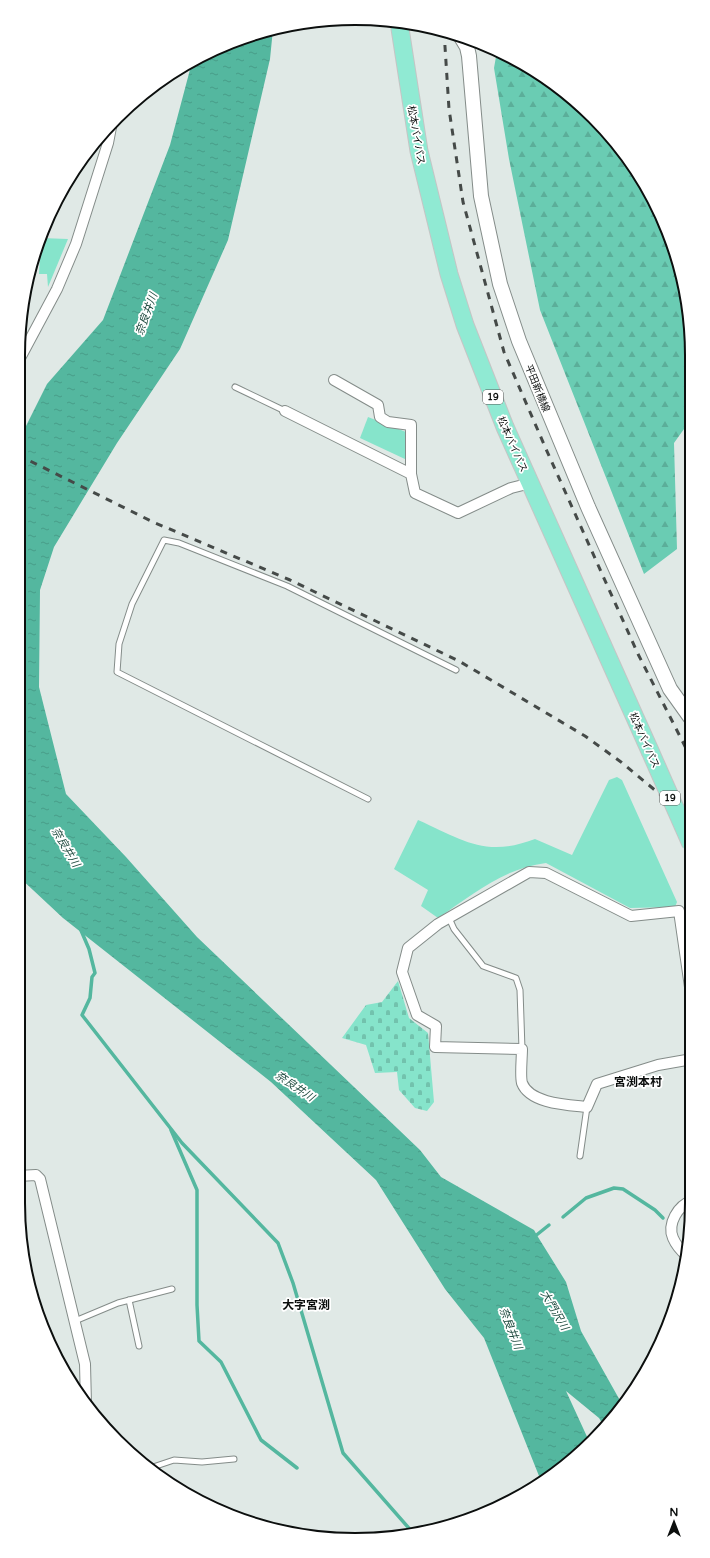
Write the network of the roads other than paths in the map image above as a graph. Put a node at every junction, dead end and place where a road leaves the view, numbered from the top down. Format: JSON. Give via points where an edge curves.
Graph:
{"nodes":[{"id":1,"x":400,"y":28,"type":"edge"},
{"id":2,"x":464,"y":44,"type":"edge"},
{"id":3,"x":110,"y":134,"type":"edge"},
{"id":4,"x":25,"y":347,"type":"edge"},
{"id":5,"x":334,"y":380,"type":"dead end"},
{"id":6,"x":236,"y":387,"type":"dead end"},
{"id":7,"x":285,"y":411,"type":"joint"},
{"id":8,"x":411,"y":474,"type":"junction"},
{"id":9,"x":531,"y":483,"type":"junction"},
{"id":10,"x":456,"y":670,"type":"dead end"},
{"id":11,"x":685,"y":710,"type":"edge"},
{"id":12,"x":368,"y":799,"type":"dead end"},
{"id":13,"x":685,"y":831,"type":"edge"},
{"id":14,"x":449,"y":918,"type":"junction"},
{"id":15,"x":685,"y":952,"type":"edge"},
{"id":16,"x":522,"y":1049,"type":"junction"},
{"id":17,"x":685,"y":1060,"type":"edge"},
{"id":18,"x":587,"y":1107,"type":"junction"},
{"id":19,"x":580,"y":1156,"type":"dead end"},
{"id":20,"x":25,"y":1176,"type":"edge"},
{"id":21,"x":685,"y":1204,"type":"edge"},
{"id":22,"x":682,"y":1249,"type":"edge"},
{"id":23,"x":172,"y":1289,"type":"dead end"},
{"id":24,"x":129,"y":1300,"type":"junction"},
{"id":25,"x":75,"y":1321,"type":"junction"},
{"id":26,"x":139,"y":1346,"type":"dead end"},
{"id":27,"x":86,"y":1393,"type":"edge"},
{"id":28,"x":234,"y":1459,"type":"dead end"},
{"id":29,"x":156,"y":1466,"type":"edge"}],
"edges":[{"from":1,"to":9,"type":"highway","name":"松本バイパス","number":"19","via":[[419,151],[449,274],[504,427]]},
{"from":2,"to":11,"type":"main road","name":"平田新橋線","via":[[469,56],[481,196],[500,284],[519,341],[588,507],[670,690]]},
{"from":3,"to":4,"type":"street","via":[[76,244],[57,288]]},
{"from":5,"to":8,"type":"street","via":[[378,405],[380,417],[388,422],[411,425]]},
{"from":6,"to":7,"type":"lane"},
{"from":7,"to":8,"type":"street"},
{"from":8,"to":9,"type":"street","via":[[415,493],[458,512],[511,488]]},
{"from":9,"to":13,"type":"highway","name":"松本バイパス","number":"19","bridge":true},
{"from":10,"to":12,"type":"lane","via":[[287,586],[179,542],[164,540],[132,604],[119,644],[117,672]]},
{"from":14,"to":15,"type":"street","via":[[529,872],[546,873],[630,916],[679,911]]},
{"from":14,"to":16,"type":"lane","via":[[454,929],[483,966],[516,978],[520,990]]},
{"from":14,"to":16,"type":"street","via":[[408,948],[402,972],[417,1015],[436,1026],[435,1047]]},
{"from":16,"to":18,"type":"street","via":[[522,1083],[531,1094],[551,1103]]},
{"from":17,"to":18,"type":"street","via":[[658,1065],[597,1084]]},
{"from":18,"to":19,"type":"lane"},
{"from":20,"to":25,"type":"street","via":[[36,1175],[40,1179]]},
{"from":21,"to":22,"type":"street","via":[[673,1222],[672,1237]]},
{"from":23,"to":24,"type":"lane"},
{"from":24,"to":25,"type":"lane"},
{"from":24,"to":26,"type":"lane"},
{"from":25,"to":27,"type":"street","via":[[85,1364]]},
{"from":28,"to":29,"type":"lane","via":[[202,1462],[174,1460]]}]}
